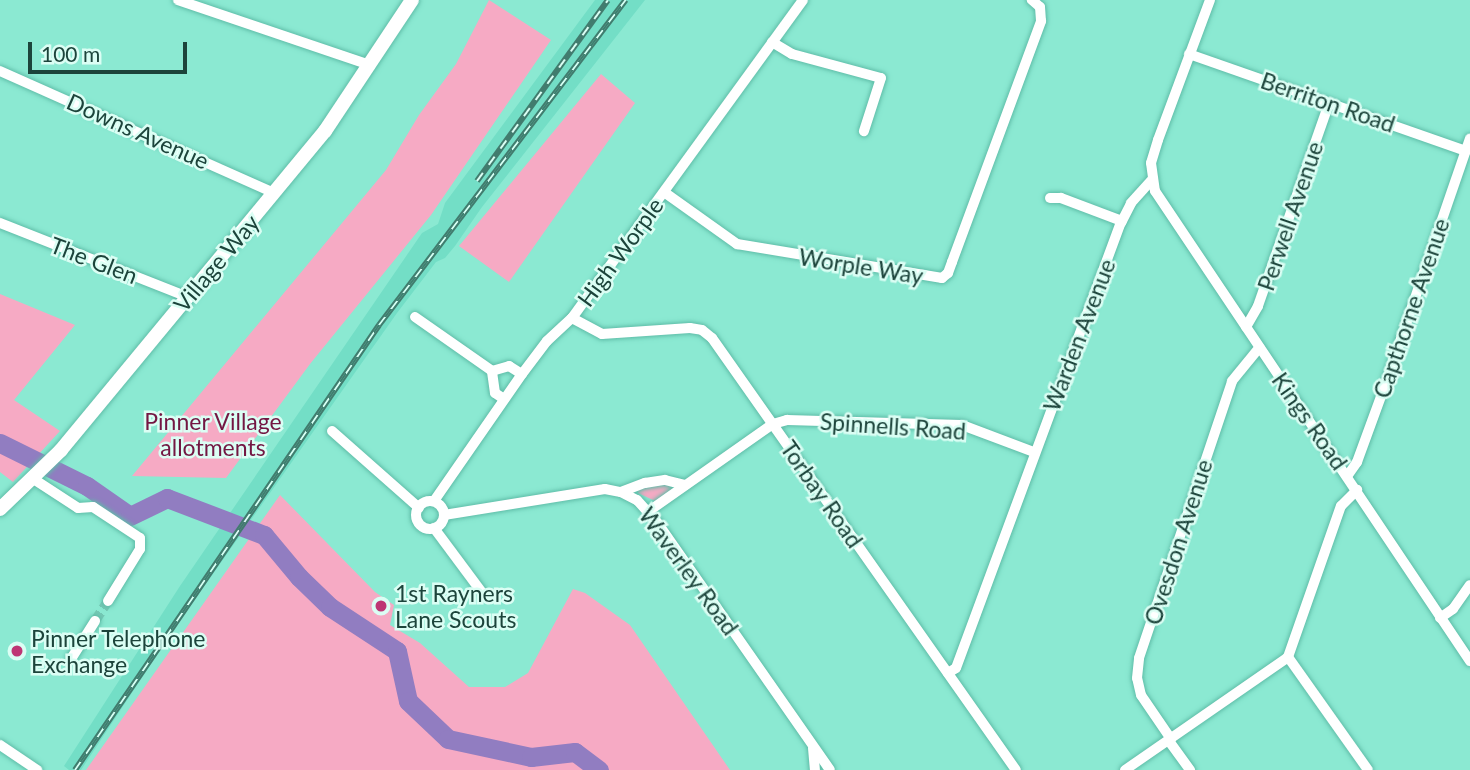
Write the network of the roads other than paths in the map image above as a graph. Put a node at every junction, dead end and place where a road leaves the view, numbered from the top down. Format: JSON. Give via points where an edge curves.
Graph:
{"nodes":[{"id":1,"x":178,"y":0,"type":"edge"},
{"id":2,"x":412,"y":0,"type":"edge"},
{"id":3,"x":803,"y":0,"type":"edge"},
{"id":4,"x":1032,"y":0,"type":"edge"},
{"id":5,"x":1210,"y":0,"type":"edge"},
{"id":6,"x":772,"y":42,"type":"junction"},
{"id":7,"x":1189,"y":54,"type":"junction"},
{"id":8,"x":370,"y":65,"type":"junction"},
{"id":9,"x":0,"y":71,"type":"edge"},
{"id":10,"x":1329,"y":103,"type":"junction"},
{"id":11,"x":864,"y":131,"type":"dead end"},
{"id":12,"x":1470,"y":139,"type":"edge"},
{"id":13,"x":1466,"y":151,"type":"junction"},
{"id":14,"x":1152,"y":180,"type":"junction"},
{"id":15,"x":664,"y":192,"type":"junction"},
{"id":16,"x":274,"y":193,"type":"junction"},
{"id":17,"x":1050,"y":198,"type":"dead end"},
{"id":18,"x":1122,"y":221,"type":"junction"},
{"id":19,"x":0,"y":223,"type":"edge"},
{"id":20,"x":188,"y":297,"type":"junction"},
{"id":21,"x":415,"y":317,"type":"dead end"},
{"id":22,"x":572,"y":318,"type":"junction"},
{"id":23,"x":1246,"y":327,"type":"junction"},
{"id":24,"x":1259,"y":348,"type":"junction"},
{"id":25,"x":492,"y":370,"type":"junction"},
{"id":26,"x":522,"y":374,"type":"junction"},
{"id":27,"x":504,"y":399,"type":"junction"},
{"id":28,"x":773,"y":424,"type":"junction"},
{"id":29,"x":332,"y":431,"type":"dead end"},
{"id":30,"x":1034,"y":452,"type":"junction"},
{"id":31,"x":41,"y":470,"type":"junction"},
{"id":32,"x":1348,"y":475,"type":"junction"},
{"id":33,"x":685,"y":485,"type":"junction"},
{"id":34,"x":1357,"y":490,"type":"junction"},
{"id":35,"x":621,"y":492,"type":"junction"},
{"id":36,"x":434,"y":501,"type":"junction"},
{"id":37,"x":419,"y":508,"type":"junction"},
{"id":38,"x":0,"y":509,"type":"edge"},
{"id":39,"x":649,"y":511,"type":"junction"},
{"id":40,"x":444,"y":515,"type":"junction"},
{"id":41,"x":434,"y":528,"type":"junction"},
{"id":42,"x":1470,"y":585,"type":"edge"},
{"id":43,"x":483,"y":594,"type":"dead end"},
{"id":44,"x":108,"y":601,"type":"tunnel mouth"},
{"id":45,"x":1440,"y":618,"type":"junction"},
{"id":46,"x":95,"y":621,"type":"tunnel mouth"},
{"id":47,"x":1288,"y":657,"type":"junction"},
{"id":48,"x":71,"y":659,"type":"dead end"},
{"id":49,"x":1470,"y":661,"type":"edge"},
{"id":50,"x":948,"y":673,"type":"junction"},
{"id":51,"x":1170,"y":740,"type":"junction"},
{"id":52,"x":0,"y":745,"type":"edge"},
{"id":53,"x":813,"y":747,"type":"junction"},
{"id":54,"x":37,"y":770,"type":"edge"},
{"id":55,"x":815,"y":770,"type":"edge"},
{"id":56,"x":830,"y":770,"type":"edge"},
{"id":57,"x":1016,"y":770,"type":"edge"},
{"id":58,"x":1125,"y":770,"type":"edge"},
{"id":59,"x":1190,"y":770,"type":"edge"},
{"id":60,"x":1368,"y":770,"type":"edge"}],
"edges":[{"from":1,"to":8,"type":"street"},
{"from":2,"to":8,"type":"street","name":"Village Way"},
{"from":3,"to":6,"type":"street","name":"High Worple"},
{"from":4,"to":15,"type":"street","name":"Worple Way","via":[[1040,7],[1041,21],[948,273],[942,278],[737,244]]},
{"from":5,"to":7,"type":"street"},
{"from":6,"to":11,"type":"street","via":[[792,54],[881,78]]},
{"from":6,"to":15,"type":"street","name":"High Worple"},
{"from":7,"to":10,"type":"street","name":"Berriton Road"},
{"from":7,"to":14,"type":"street","via":[[1158,140]]},
{"from":8,"to":16,"type":"street","name":"Village Way","via":[[325,131]]},
{"from":9,"to":16,"type":"street","name":"Downs Avenue"},
{"from":10,"to":13,"type":"street","name":"Berriton Road"},
{"from":10,"to":23,"type":"street","name":"Perwell Avenue","via":[[1258,306]]},
{"from":12,"to":13,"type":"street","name":"Capthorne Avenue"},
{"from":13,"to":32,"type":"street","name":"Capthorne Avenue","via":[[1357,462]]},
{"from":14,"to":18,"type":"street","name":"Warden Avenue"},
{"from":14,"to":23,"type":"street","name":"Kings Road","via":[[1166,210]]},
{"from":15,"to":22,"type":"street","name":"High Worple"},
{"from":16,"to":20,"type":"street","name":"Village Way"},
{"from":17,"to":18,"type":"street"},
{"from":18,"to":30,"type":"street","name":"Warden Avenue"},
{"from":19,"to":20,"type":"street","name":"The Glen"},
{"from":20,"to":31,"type":"street","name":"Village Way"},
{"from":21,"to":25,"type":"street"},
{"from":22,"to":26,"type":"street","name":"High Worple"},
{"from":22,"to":28,"type":"street","name":"Torbay Road","via":[[602,334],[702,330]]},
{"from":23,"to":24,"type":"street","name":"Kings Road"},
{"from":24,"to":32,"type":"street","name":"Kings Road"},
{"from":24,"to":51,"type":"street","name":"Ovesdon Avenue","via":[[1232,381],[1139,658],[1141,695]]},
{"from":25,"to":26,"type":"street","via":[[509,366]]},
{"from":25,"to":27,"type":"street","via":[[495,393]]},
{"from":26,"to":27,"type":"street","name":"High Worple"},
{"from":27,"to":36,"type":"street","name":"High Worple"},
{"from":28,"to":30,"type":"street","name":"Spinnells Road","via":[[787,420],[962,425]]},
{"from":28,"to":33,"type":"street","name":"Spinnells Road"},
{"from":28,"to":50,"type":"street","name":"Torbay Road"},
{"from":29,"to":37,"type":"street"},
{"from":30,"to":50,"type":"street","name":"Warden Avenue","via":[[956,668]]},
{"from":31,"to":38,"type":"street","name":"Village Way"},
{"from":31,"to":44,"type":"street","via":[[78,508],[93,507],[140,538],[141,544]]},
{"from":32,"to":34,"type":"street","name":"Kings Road"},
{"from":33,"to":35,"type":"street","via":[[665,480]]},
{"from":33,"to":39,"type":"street","name":"Spinnells Road"},
{"from":34,"to":45,"type":"street","name":"Kings Road"},
{"from":34,"to":47,"type":"street","via":[[1341,506]]},
{"from":35,"to":39,"type":"street","name":"Waverley Road"},
{"from":35,"to":40,"type":"street","name":"Waverley Road","via":[[605,489]]},
{"from":36,"to":37,"type":"street"},
{"from":36,"to":40,"type":"street","via":[[442,506]]},
{"from":37,"to":41,"type":"street","via":[[419,522]]},
{"from":39,"to":53,"type":"street","name":"Waverley Road"},
{"from":40,"to":41,"type":"street"},
{"from":41,"to":43,"type":"street"},
{"from":42,"to":45,"type":"street","via":[[1453,609]]},
{"from":45,"to":49,"type":"street","name":"Kings Road"},
{"from":46,"to":48,"type":"street"},
{"from":47,"to":51,"type":"street"},
{"from":47,"to":60,"type":"street"},
{"from":50,"to":57,"type":"street","name":"Torbay Road"},
{"from":51,"to":58,"type":"street"},
{"from":51,"to":59,"type":"street","name":"Ovesdon Avenue"},
{"from":52,"to":54,"type":"street"},
{"from":53,"to":55,"type":"street"},
{"from":53,"to":56,"type":"street","name":"Waverley Road"}]}
